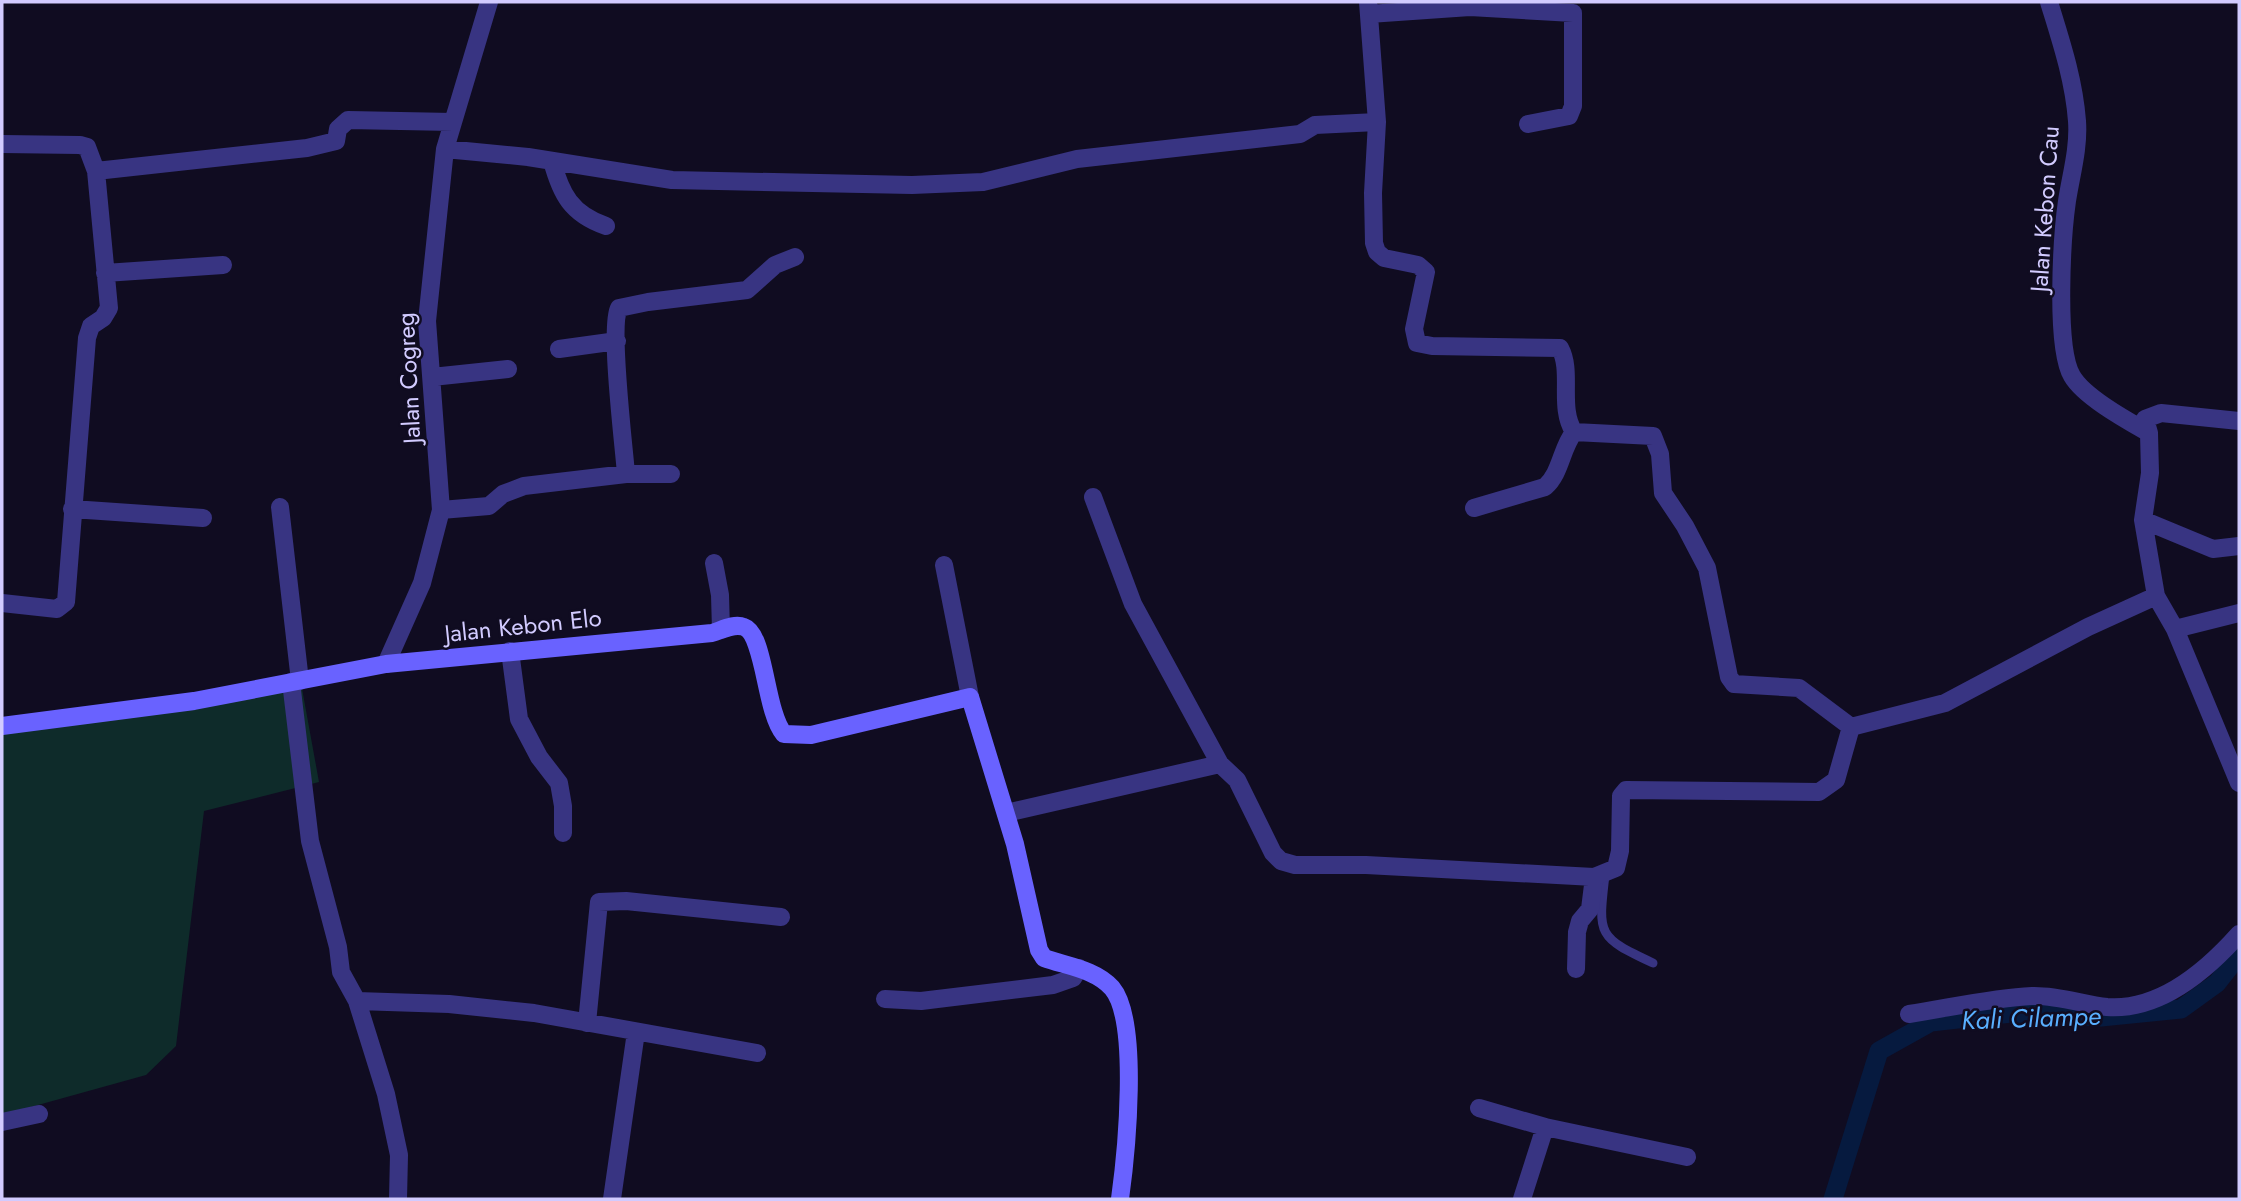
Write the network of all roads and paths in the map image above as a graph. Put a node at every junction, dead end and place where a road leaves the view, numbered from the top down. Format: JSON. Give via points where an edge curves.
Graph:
{"nodes":[{"id":1,"x":489,"y":2,"type":"edge"},
{"id":2,"x":2049,"y":2,"type":"edge"},
{"id":3,"x":1369,"y":8,"type":"edge"},
{"id":4,"x":453,"y":122,"type":"junction"},
{"id":5,"x":1377,"y":122,"type":"junction"},
{"id":6,"x":1528,"y":124,"type":"dead end"},
{"id":7,"x":2,"y":144,"type":"edge"},
{"id":8,"x":444,"y":149,"type":"junction"},
{"id":9,"x":552,"y":161,"type":"junction"},
{"id":10,"x":96,"y":171,"type":"junction"},
{"id":11,"x":606,"y":226,"type":"dead end"},
{"id":12,"x":795,"y":257,"type":"dead end"},
{"id":13,"x":223,"y":265,"type":"dead end"},
{"id":14,"x":105,"y":273,"type":"junction"},
{"id":15,"x":617,"y":341,"type":"junction"},
{"id":16,"x":559,"y":349,"type":"dead end"},
{"id":17,"x":508,"y":369,"type":"dead end"},
{"id":18,"x":432,"y":377,"type":"junction"},
{"id":19,"x":2239,"y":421,"type":"edge"},
{"id":20,"x":1574,"y":432,"type":"junction"},
{"id":21,"x":2149,"y":433,"type":"junction"},
{"id":22,"x":626,"y":474,"type":"junction"},
{"id":23,"x":671,"y":474,"type":"dead end"},
{"id":24,"x":1093,"y":497,"type":"dead end"},
{"id":25,"x":280,"y":507,"type":"dead end"},
{"id":26,"x":1474,"y":508,"type":"dead end"},
{"id":27,"x":72,"y":509,"type":"junction"},
{"id":28,"x":441,"y":510,"type":"junction"},
{"id":29,"x":203,"y":519,"type":"dead end"},
{"id":30,"x":2143,"y":520,"type":"junction"},
{"id":31,"x":2239,"y":546,"type":"edge"},
{"id":32,"x":714,"y":563,"type":"dead end"},
{"id":33,"x":944,"y":565,"type":"dead end"},
{"id":34,"x":2156,"y":596,"type":"junction"},
{"id":35,"x":2,"y":603,"type":"edge"},
{"id":36,"x":2239,"y":613,"type":"edge"},
{"id":37,"x":2175,"y":629,"type":"junction"},
{"id":38,"x":721,"y":630,"type":"junction"},
{"id":39,"x":510,"y":651,"type":"junction"},
{"id":40,"x":386,"y":664,"type":"junction"},
{"id":41,"x":295,"y":682,"type":"junction"},
{"id":42,"x":970,"y":697,"type":"junction"},
{"id":43,"x":2,"y":726,"type":"edge"},
{"id":44,"x":1852,"y":727,"type":"junction"},
{"id":45,"x":1220,"y":764,"type":"junction"},
{"id":46,"x":2239,"y":783,"type":"edge"},
{"id":47,"x":1006,"y":813,"type":"junction"},
{"id":48,"x":562,"y":833,"type":"dead end"},
{"id":49,"x":1600,"y":876,"type":"junction"},
{"id":50,"x":781,"y":917,"type":"dead end"},
{"id":51,"x":2239,"y":934,"type":"edge"},
{"id":52,"x":1653,"y":962,"type":"dead end"},
{"id":53,"x":1079,"y":968,"type":"junction"},
{"id":54,"x":1576,"y":969,"type":"dead end"},
{"id":55,"x":885,"y":999,"type":"dead end"},
{"id":56,"x":357,"y":1001,"type":"junction"},
{"id":57,"x":1909,"y":1014,"type":"dead end"},
{"id":58,"x":587,"y":1023,"type":"junction"},
{"id":59,"x":636,"y":1032,"type":"junction"},
{"id":60,"x":757,"y":1053,"type":"dead end"},
{"id":61,"x":1479,"y":1108,"type":"dead end"},
{"id":62,"x":39,"y":1114,"type":"dead end"},
{"id":63,"x":2,"y":1122,"type":"edge"},
{"id":64,"x":1545,"y":1127,"type":"junction"},
{"id":65,"x":1687,"y":1157,"type":"dead end"},
{"id":66,"x":398,"y":1199,"type":"edge"},
{"id":67,"x":612,"y":1199,"type":"edge"},
{"id":68,"x":1120,"y":1199,"type":"edge"},
{"id":69,"x":1522,"y":1199,"type":"edge"}],
"edges":[{"from":1,"to":4,"type":"street","name":"Jalan Cogreg"},
{"from":2,"to":21,"type":"street","name":"Jalan Kebon Cau","via":[[2068,65],[2077,122],[2066,204],[2062,300],[2067,359],[2073,376],[2086,390]]},
{"from":3,"to":5,"type":"street"},
{"from":3,"to":6,"type":"street","via":[[1573,13],[1573,106],[1569,116]]},
{"from":4,"to":8,"type":"street","name":"Jalan Cogreg"},
{"from":4,"to":10,"type":"street","via":[[348,120],[338,129],[336,141],[307,148]]},
{"from":5,"to":9,"type":"street","via":[[1315,125],[1300,134],[1077,159],[983,182],[830,185],[672,180]]},
{"from":5,"to":20,"type":"street","via":[[1374,243],[1384,258],[1418,265],[1426,272],[1414,329],[1417,343],[1560,348]]},
{"from":7,"to":10,"type":"street","via":[[87,147]]},
{"from":8,"to":9,"type":"street"},
{"from":8,"to":18,"type":"street","name":"Jalan Cogreg","via":[[427,321]]},
{"from":9,"to":11,"type":"street","via":[[563,197],[588,220]]},
{"from":10,"to":14,"type":"street"},
{"from":12,"to":15,"type":"street","via":[[775,265],[747,290],[621,307],[615,318]]},
{"from":13,"to":14,"type":"street"},
{"from":14,"to":27,"type":"street","via":[[109,308],[91,326],[87,338]]},
{"from":15,"to":16,"type":"street"},
{"from":15,"to":22,"type":"street"},
{"from":17,"to":18,"type":"street"},
{"from":18,"to":28,"type":"street","name":"Jalan Cogreg"},
{"from":19,"to":21,"type":"street","via":[[2161,413],[2145,419]]},
{"from":20,"to":26,"type":"street","via":[[1561,453],[1553,481]]},
{"from":20,"to":44,"type":"street","via":[[1650,434],[1656,441],[1663,493],[1707,568],[1730,680],[1750,686],[1798,688]]},
{"from":21,"to":30,"type":"street","via":[[2150,473]]},
{"from":22,"to":23,"type":"street"},
{"from":22,"to":28,"type":"street","via":[[524,486],[489,506]]},
{"from":24,"to":45,"type":"street","via":[[1133,604]]},
{"from":25,"to":41,"type":"street"},
{"from":27,"to":29,"type":"street"},
{"from":27,"to":35,"type":"street","via":[[66,602],[57,609]]},
{"from":28,"to":40,"type":"street","name":"Jalan Cogreg","via":[[422,583]]},
{"from":30,"to":31,"type":"street","via":[[2213,549]]},
{"from":30,"to":34,"type":"street"},
{"from":32,"to":38,"type":"street"},
{"from":33,"to":42,"type":"street"},
{"from":34,"to":37,"type":"street"},
{"from":34,"to":44,"type":"street","via":[[1945,703]]},
{"from":36,"to":37,"type":"street"},
{"from":37,"to":46,"type":"street"},
{"from":38,"to":39,"type":"street","name":"Jalan Kebon Elo"},
{"from":38,"to":42,"type":"street","name":"Jalan Kebon Elo","via":[[736,626],[753,632],[772,714],[784,734],[791,736]]},
{"from":39,"to":40,"type":"street","name":"Jalan Kebon Elo"},
{"from":39,"to":48,"type":"street","via":[[519,719],[538,757],[559,783]]},
{"from":40,"to":41,"type":"street","name":"Jalan Kebon Elo"},
{"from":41,"to":43,"type":"street","name":"Jalan Kebon Elo","via":[[194,701]]},
{"from":41,"to":56,"type":"street","via":[[310,841],[341,972]]},
{"from":42,"to":47,"type":"street"},
{"from":44,"to":49,"type":"street","via":[[1836,780],[1819,792],[1626,790],[1621,796],[1616,868]]},
{"from":45,"to":47,"type":"street"},
{"from":45,"to":49,"type":"street","via":[[1237,780],[1273,853],[1282,861],[1311,866]]},
{"from":47,"to":53,"type":"street","via":[[1039,950],[1044,958]]},
{"from":49,"to":52,"type":"lane","via":[[1606,937]]},
{"from":49,"to":54,"type":"street","via":[[1577,932]]},
{"from":50,"to":58,"type":"street","via":[[598,902]]},
{"from":51,"to":57,"type":"street","via":[[2207,968],[2146,1002],[2108,1007],[2033,996]]},
{"from":53,"to":55,"type":"street","via":[[1073,978],[1053,985],[921,1001]]},
{"from":53,"to":68,"type":"street","via":[[1114,990],[1126,1038],[1129,1073]]},
{"from":56,"to":58,"type":"street","via":[[449,1004]]},
{"from":56,"to":66,"type":"street","via":[[396,1137]]},
{"from":58,"to":59,"type":"street"},
{"from":59,"to":60,"type":"street"},
{"from":59,"to":67,"type":"street"},
{"from":61,"to":64,"type":"street"},
{"from":62,"to":63,"type":"street"},
{"from":64,"to":65,"type":"street"},
{"from":64,"to":69,"type":"street"}]}
